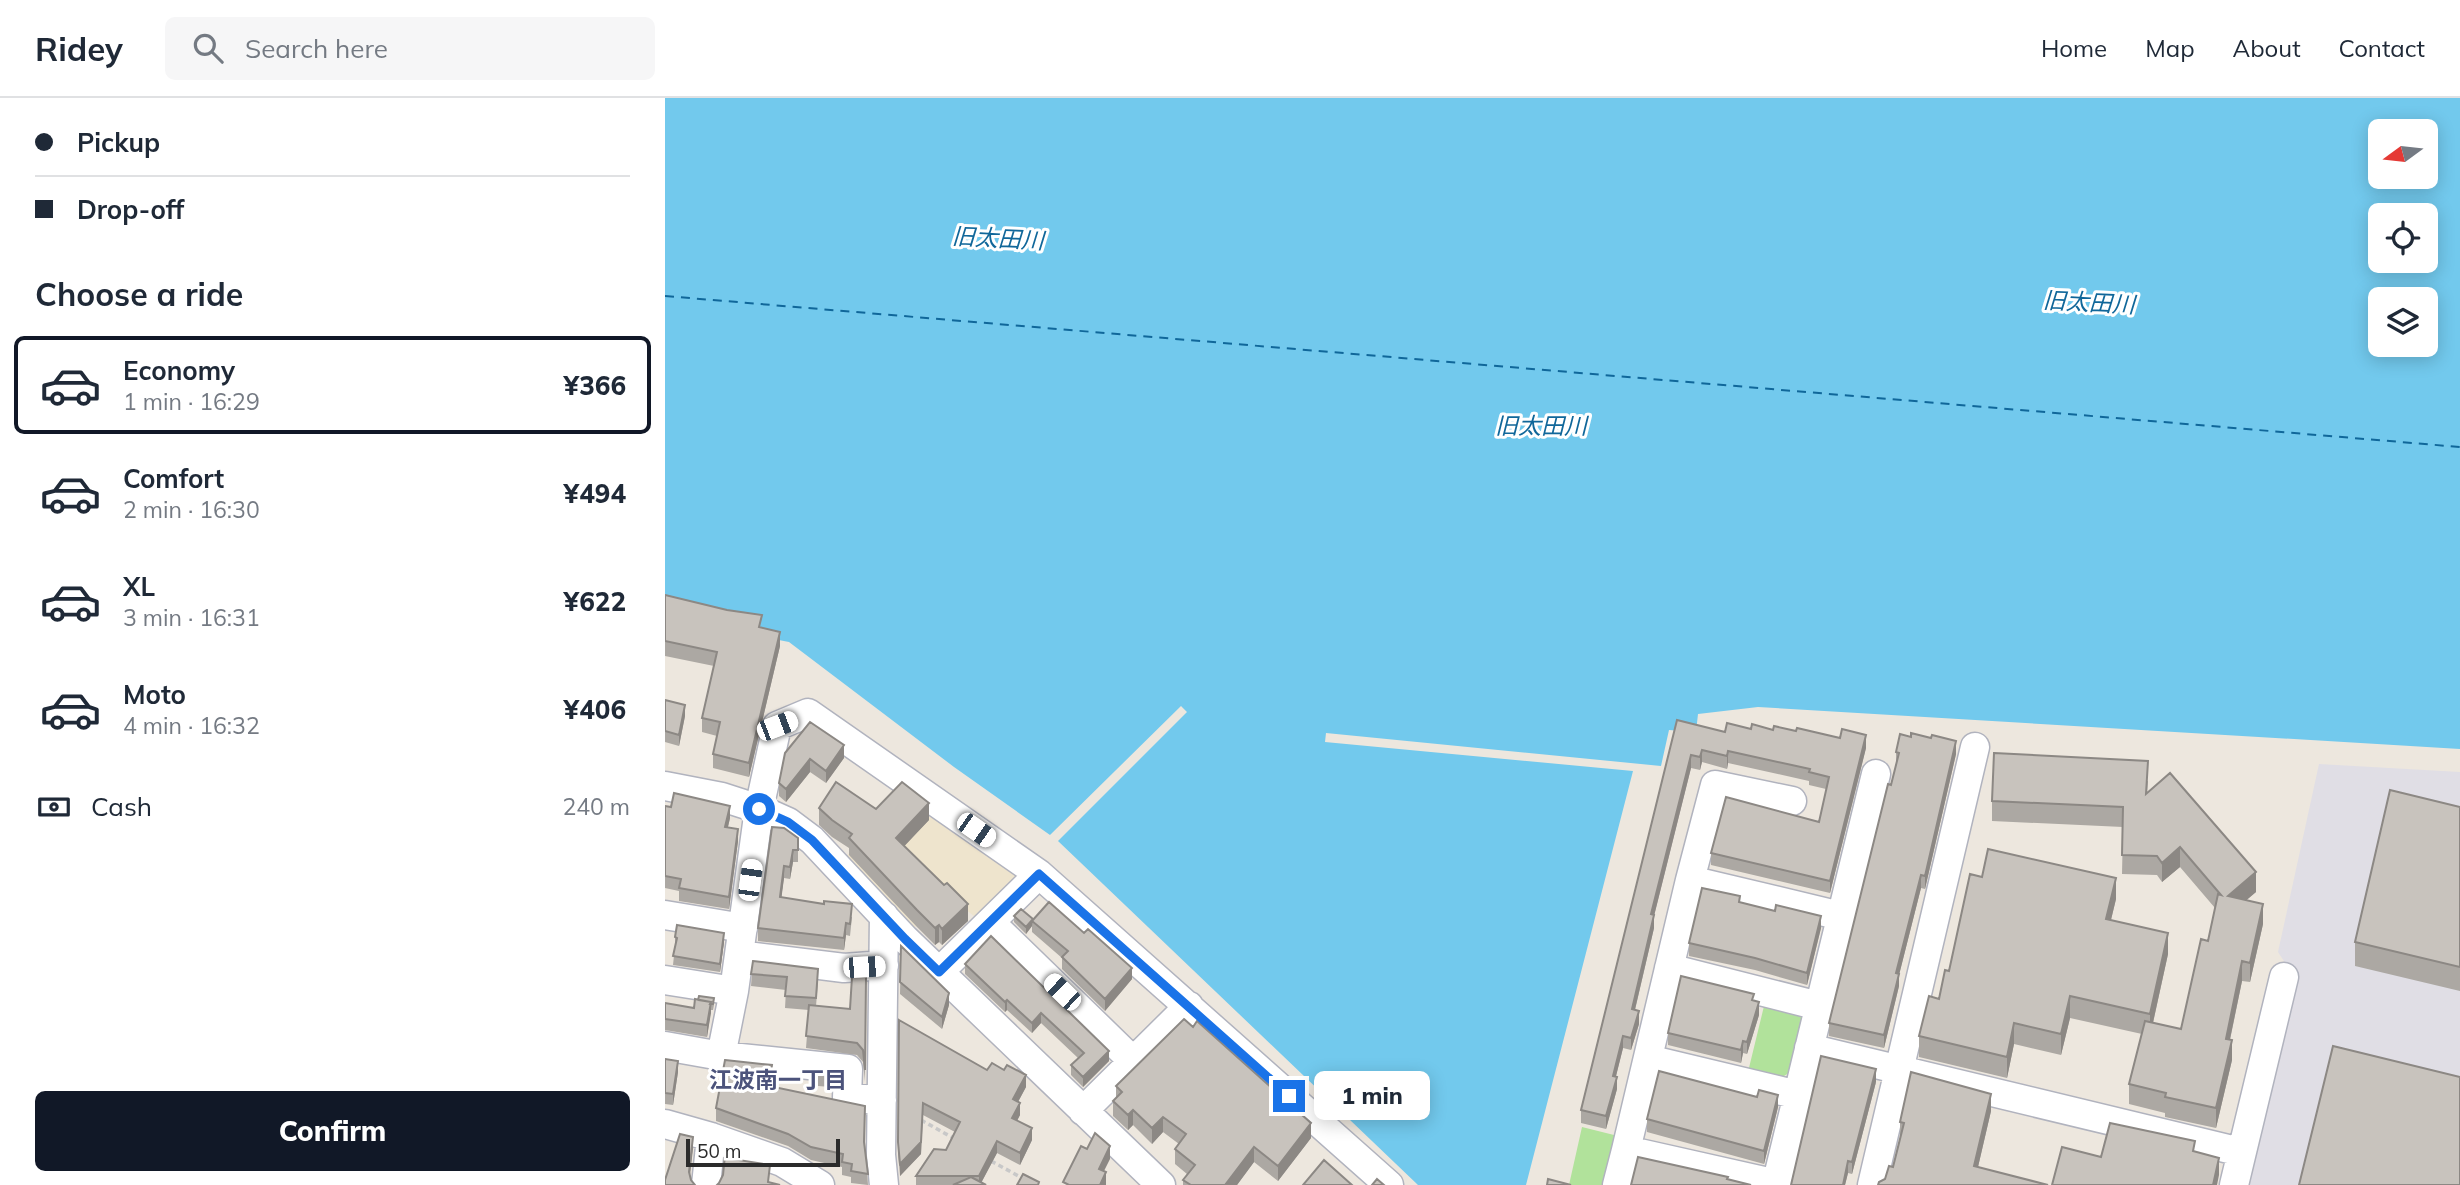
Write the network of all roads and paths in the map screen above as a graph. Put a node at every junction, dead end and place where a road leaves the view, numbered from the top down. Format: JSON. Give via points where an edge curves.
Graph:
{"nodes":[{"id":1,"x":1975,"y":747,"type":"dead end"},
{"id":2,"x":1876,"y":774,"type":"dead end"},
{"id":3,"x":665,"y":786,"type":"edge"},
{"id":4,"x":1792,"y":801,"type":"dead end"},
{"id":5,"x":759,"y":809,"type":"junction"},
{"id":6,"x":1039,"y":874,"type":"junction"},
{"id":7,"x":1690,"y":880,"type":"junction"},
{"id":8,"x":665,"y":915,"type":"edge"},
{"id":9,"x":884,"y":916,"type":"junction"},
{"id":10,"x":1841,"y":916,"type":"junction"},
{"id":11,"x":990,"y":922,"type":"junction"},
{"id":12,"x":741,"y":941,"type":"junction"},
{"id":13,"x":884,"y":965,"type":"junction"},
{"id":14,"x":1669,"y":968,"type":"junction"},
{"id":15,"x":939,"y":972,"type":"junction"},
{"id":16,"x":2284,"y":977,"type":"dead end"},
{"id":17,"x":665,"y":980,"type":"edge"},
{"id":18,"x":734,"y":991,"type":"junction"},
{"id":19,"x":1189,"y":1006,"type":"junction"},
{"id":20,"x":1819,"y":1006,"type":"junction"},
{"id":21,"x":665,"y":1046,"type":"edge"},
{"id":22,"x":1809,"y":1048,"type":"junction"},
{"id":23,"x":722,"y":1056,"type":"junction"},
{"id":24,"x":1648,"y":1059,"type":"junction"},
{"id":25,"x":1133,"y":1061,"type":"junction"},
{"id":26,"x":1901,"y":1070,"type":"junction"},
{"id":27,"x":1798,"y":1095,"type":"junction"},
{"id":28,"x":882,"y":1100,"type":"junction"},
{"id":29,"x":1083,"y":1111,"type":"junction"},
{"id":30,"x":916,"y":1118,"type":"edge"},
{"id":31,"x":665,"y":1124,"type":"edge"},
{"id":32,"x":711,"y":1137,"type":"junction"},
{"id":33,"x":961,"y":1142,"type":"edge"},
{"id":34,"x":1626,"y":1150,"type":"junction"},
{"id":35,"x":2241,"y":1152,"type":"junction"},
{"id":36,"x":983,"y":1156,"type":"edge"},
{"id":37,"x":1776,"y":1184,"type":"edge"},
{"id":38,"x":706,"y":1185,"type":"edge"},
{"id":39,"x":820,"y":1185,"type":"edge"},
{"id":40,"x":884,"y":1185,"type":"edge"},
{"id":41,"x":1034,"y":1185,"type":"edge"},
{"id":42,"x":1161,"y":1185,"type":"edge"},
{"id":43,"x":1389,"y":1185,"type":"edge"},
{"id":44,"x":1617,"y":1185,"type":"edge"},
{"id":45,"x":1872,"y":1185,"type":"edge"},
{"id":46,"x":2234,"y":1185,"type":"edge"}],
"edges":[{"from":1,"to":26,"type":"street"},
{"from":2,"to":10,"type":"street"},
{"from":3,"to":5,"type":"street"},
{"from":4,"to":7,"type":"street","via":[[1715,785]]},
{"from":5,"to":6,"type":"street","via":[[777,726],[808,713]]},
{"from":5,"to":9,"type":"street","via":[[812,840]]},
{"from":5,"to":12,"type":"street"},
{"from":6,"to":11,"type":"street"},
{"from":6,"to":19,"type":"street"},
{"from":7,"to":10,"type":"street"},
{"from":7,"to":14,"type":"street"},
{"from":8,"to":12,"type":"street"},
{"from":9,"to":13,"type":"street"},
{"from":9,"to":15,"type":"street"},
{"from":10,"to":20,"type":"street"},
{"from":11,"to":15,"type":"street"},
{"from":11,"to":25,"type":"street"},
{"from":12,"to":13,"type":"street","via":[[844,968]]},
{"from":12,"to":18,"type":"street"},
{"from":13,"to":28,"type":"street"},
{"from":14,"to":20,"type":"street"},
{"from":14,"to":24,"type":"street"},
{"from":15,"to":29,"type":"street"},
{"from":16,"to":35,"type":"street"},
{"from":17,"to":18,"type":"street"},
{"from":18,"to":23,"type":"street"},
{"from":19,"to":25,"type":"street"},
{"from":19,"to":43,"type":"street"},
{"from":20,"to":22,"type":"street"},
{"from":21,"to":23,"type":"street"},
{"from":22,"to":26,"type":"street"},
{"from":22,"to":27,"type":"street"},
{"from":23,"to":28,"type":"street","via":[[848,1069],[847,1098]]},
{"from":24,"to":27,"type":"street"},
{"from":24,"to":34,"type":"street"},
{"from":25,"to":29,"type":"street"},
{"from":26,"to":35,"type":"street"},
{"from":26,"to":45,"type":"street"},
{"from":27,"to":37,"type":"street"},
{"from":28,"to":40,"type":"street"},
{"from":29,"to":42,"type":"street"},
{"from":30,"to":33,"type":"path"},
{"from":31,"to":32,"type":"street"},
{"from":32,"to":38,"type":"street"},
{"from":32,"to":39,"type":"street","via":[[782,1162]]},
{"from":34,"to":37,"type":"street"},
{"from":34,"to":44,"type":"street"},
{"from":35,"to":46,"type":"street"},
{"from":36,"to":41,"type":"path"}]}
